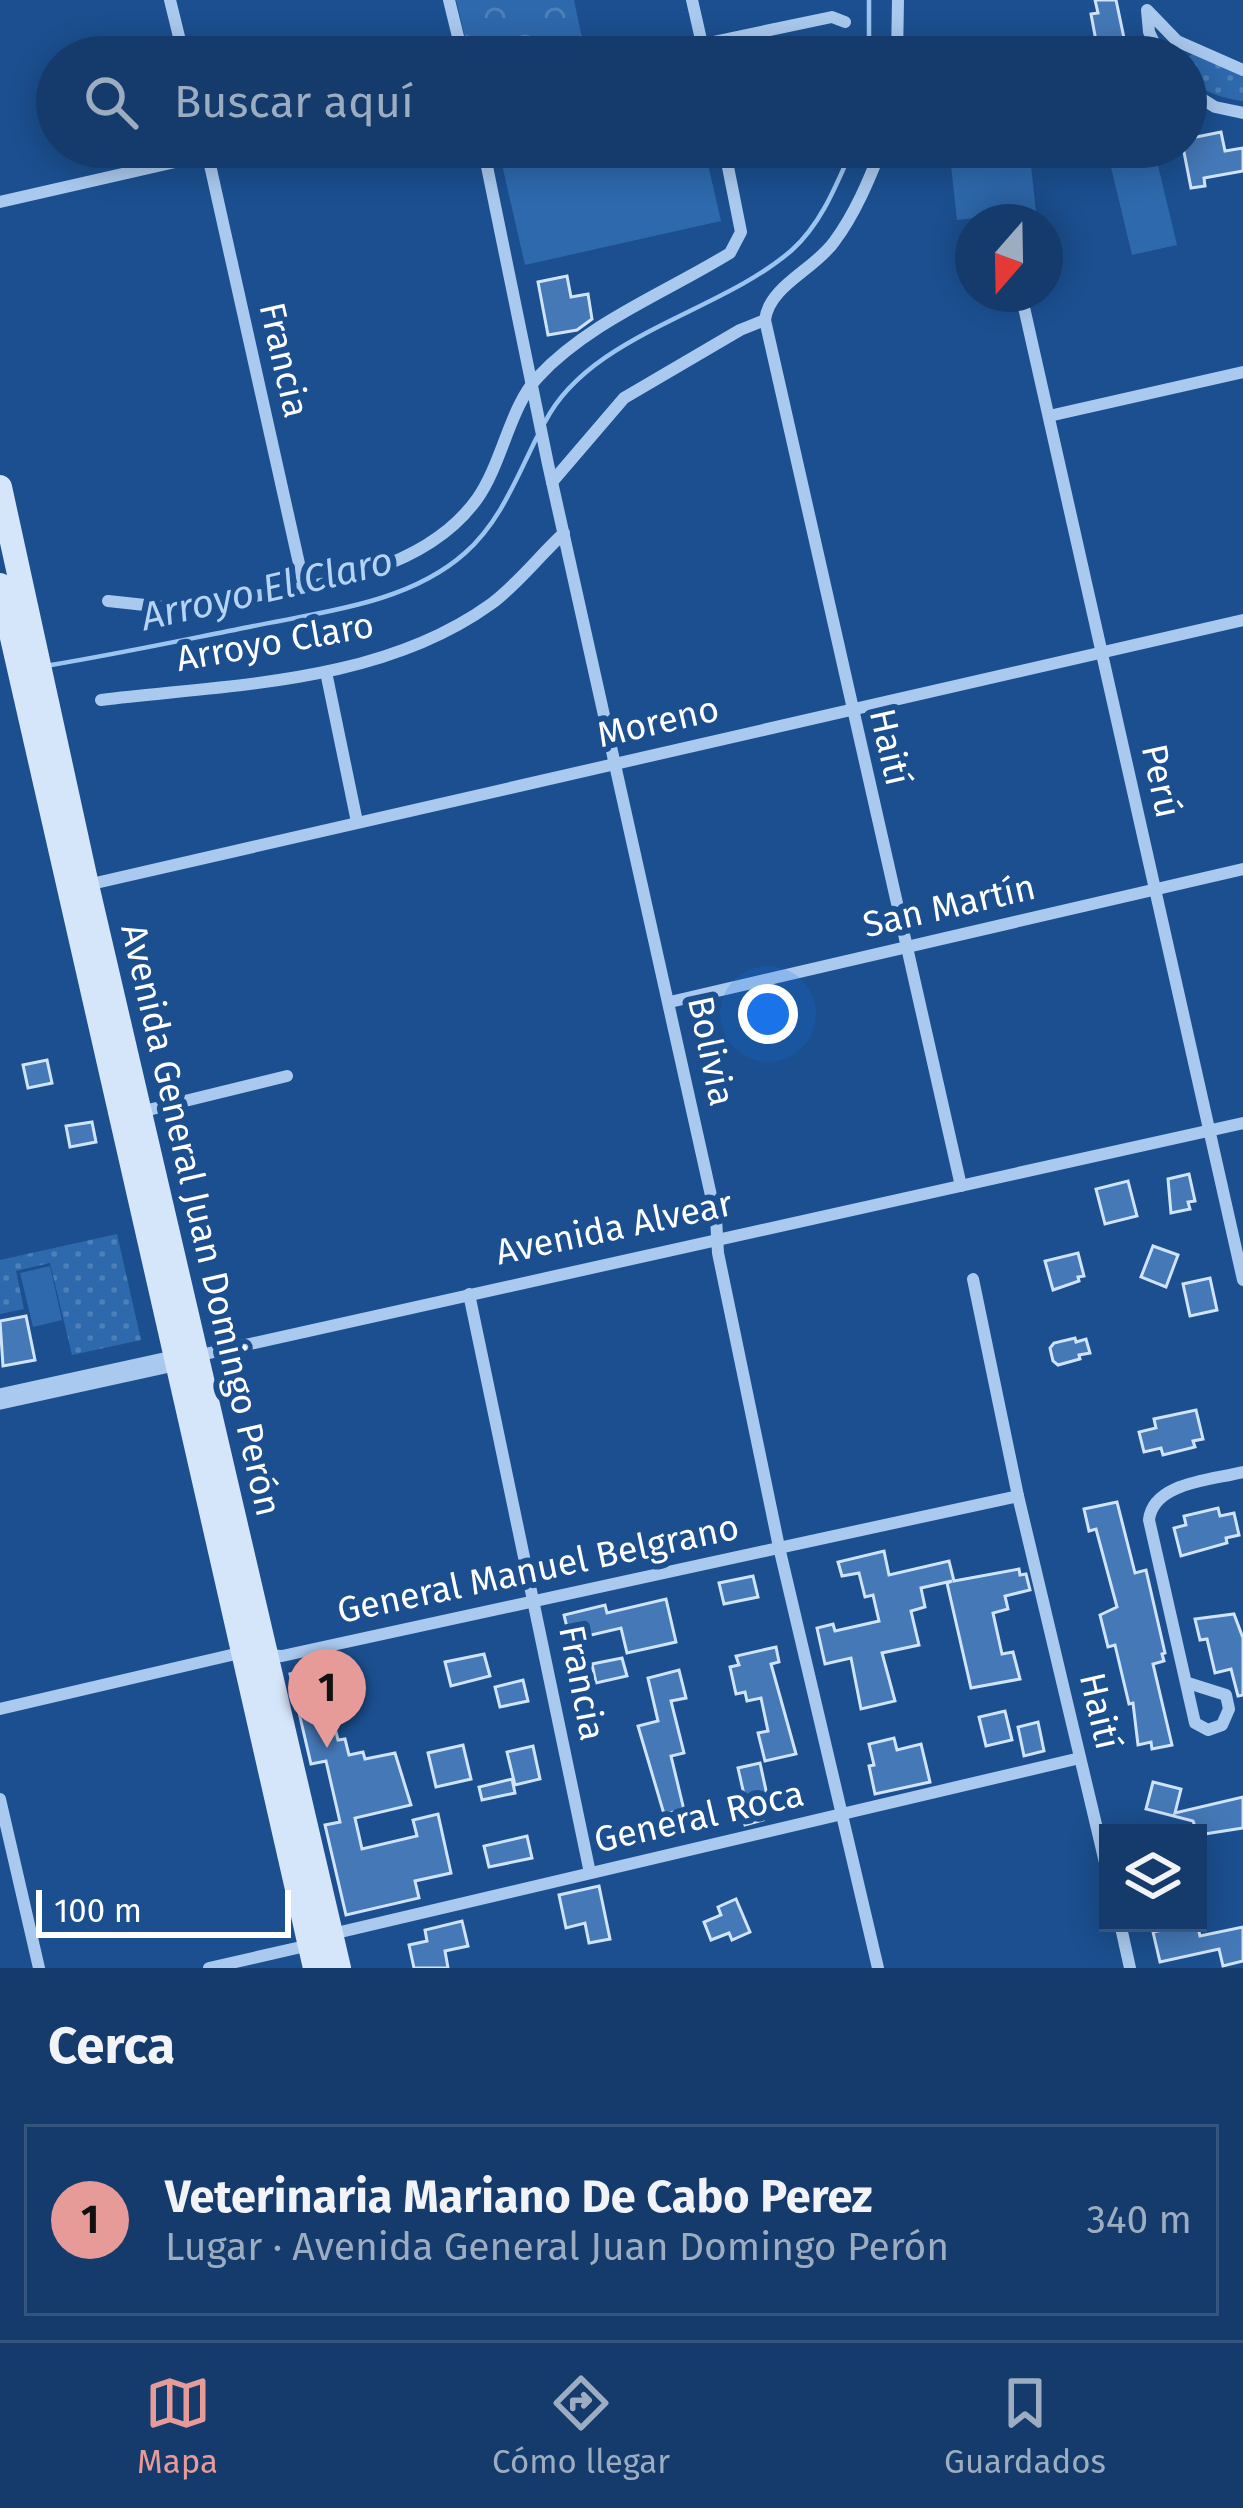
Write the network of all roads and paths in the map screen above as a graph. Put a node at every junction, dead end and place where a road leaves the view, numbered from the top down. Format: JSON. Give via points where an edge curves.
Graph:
{"nodes":[{"id":1,"x":170,"y":0,"type":"edge"},
{"id":2,"x":449,"y":0,"type":"edge"},
{"id":3,"x":692,"y":0,"type":"edge"},
{"id":4,"x":898,"y":0,"type":"edge"},
{"id":5,"x":1145,"y":5,"type":"edge"},
{"id":6,"x":844,"y":22,"type":"dead end"},
{"id":7,"x":179,"y":36,"type":"edge"},
{"id":8,"x":458,"y":36,"type":"edge"},
{"id":9,"x":701,"y":36,"type":"edge"},
{"id":10,"x":758,"y":36,"type":"edge"},
{"id":11,"x":897,"y":36,"type":"edge"},
{"id":12,"x":1151,"y":36,"type":"edge"},
{"id":13,"x":1173,"y":36,"type":"edge"},
{"id":14,"x":1207,"y":54,"type":"edge"},
{"id":15,"x":1243,"y":70,"type":"edge"},
{"id":16,"x":1207,"y":102,"type":"edge"},
{"id":17,"x":1243,"y":112,"type":"edge"},
{"id":18,"x":137,"y":168,"type":"edge"},
{"id":19,"x":210,"y":168,"type":"edge"},
{"id":20,"x":487,"y":168,"type":"edge"},
{"id":21,"x":728,"y":168,"type":"edge"},
{"id":22,"x":873,"y":168,"type":"edge"},
{"id":23,"x":0,"y":202,"type":"edge"},
{"id":24,"x":1025,"y":312,"type":"edge"},
{"id":25,"x":765,"y":320,"type":"junction"},
{"id":26,"x":1243,"y":372,"type":"edge"},
{"id":27,"x":532,"y":382,"type":"junction"},
{"id":28,"x":1049,"y":416,"type":"junction"},
{"id":29,"x":552,"y":482,"type":"junction"},
{"id":30,"x":0,"y":488,"type":"edge"},
{"id":31,"x":564,"y":533,"type":"junction"},
{"id":32,"x":0,"y":585,"type":"edge"},
{"id":33,"x":304,"y":586,"type":"junction"},
{"id":34,"x":108,"y":601,"type":"dead end"},
{"id":35,"x":1243,"y":620,"type":"edge"},
{"id":36,"x":25,"y":644,"type":"junction"},
{"id":37,"x":1102,"y":653,"type":"junction"},
{"id":38,"x":326,"y":672,"type":"junction"},
{"id":39,"x":101,"y":700,"type":"dead end"},
{"id":40,"x":37,"y":701,"type":"junction"},
{"id":41,"x":850,"y":708,"type":"junction"},
{"id":42,"x":615,"y":762,"type":"junction"},
{"id":43,"x":357,"y":822,"type":"junction"},
{"id":44,"x":1243,"y":869,"type":"edge"},
{"id":45,"x":87,"y":885,"type":"junction"},
{"id":46,"x":1154,"y":889,"type":"junction"},
{"id":47,"x":905,"y":947,"type":"junction"},
{"id":48,"x":670,"y":1002,"type":"junction"},
{"id":49,"x":287,"y":1076,"type":"dead end"},
{"id":50,"x":139,"y":1112,"type":"junction"},
{"id":51,"x":1243,"y":1123,"type":"edge"},
{"id":52,"x":1212,"y":1130,"type":"junction"},
{"id":53,"x":961,"y":1186,"type":"junction"},
{"id":54,"x":718,"y":1240,"type":"junction"},
{"id":55,"x":973,"y":1279,"type":"dead end"},
{"id":56,"x":1243,"y":1280,"type":"edge"},
{"id":57,"x":469,"y":1294,"type":"junction"},
{"id":58,"x":186,"y":1358,"type":"junction"},
{"id":59,"x":0,"y":1399,"type":"edge"},
{"id":60,"x":1243,"y":1472,"type":"edge"},
{"id":61,"x":1018,"y":1496,"type":"junction"},
{"id":62,"x":779,"y":1547,"type":"junction"},
{"id":63,"x":535,"y":1599,"type":"junction"},
{"id":64,"x":256,"y":1654,"type":"junction"},
{"id":65,"x":1188,"y":1683,"type":"dead end"},
{"id":66,"x":0,"y":1709,"type":"edge"},
{"id":67,"x":1080,"y":1758,"type":"junction"},
{"id":68,"x":0,"y":1799,"type":"edge"},
{"id":69,"x":843,"y":1815,"type":"junction"},
{"id":70,"x":1099,"y":1837,"type":"edge"},
{"id":71,"x":590,"y":1873,"type":"junction"},
{"id":72,"x":1122,"y":1932,"type":"edge"},
{"id":73,"x":319,"y":1949,"type":"edge"},
{"id":74,"x":39,"y":1968,"type":"edge"},
{"id":75,"x":209,"y":1968,"type":"edge"},
{"id":76,"x":339,"y":1968,"type":"edge"},
{"id":77,"x":878,"y":1968,"type":"edge"},
{"id":78,"x":1130,"y":1968,"type":"edge"}],
"edges":[{"from":1,"to":7,"type":"street"},
{"from":2,"to":8,"type":"street"},
{"from":3,"to":9,"type":"street"},
{"from":4,"to":11,"type":"street"},
{"from":5,"to":12,"type":"street"},
{"from":5,"to":13,"type":"street"},
{"from":6,"to":10,"type":"street","via":[[832,17]]},
{"from":14,"to":15,"type":"street"},
{"from":16,"to":17,"type":"street"},
{"from":18,"to":23,"type":"street"},
{"from":19,"to":33,"type":"street","name":"Francia"},
{"from":20,"to":27,"type":"street","name":"Bolivia"},
{"from":21,"to":27,"type":"street","name":"Arroyo Claro","via":[[741,232],[730,253],[616,317]]},
{"from":22,"to":25,"type":"street","via":[[832,246],[774,296]]},
{"from":24,"to":28,"type":"street","name":"Perú"},
{"from":25,"to":29,"type":"street","via":[[624,398]]},
{"from":25,"to":41,"type":"street","name":"Haití"},
{"from":26,"to":28,"type":"street"},
{"from":27,"to":29,"type":"street","name":"Bolivia"},
{"from":27,"to":33,"type":"street","name":"Arroyo Claro","via":[[478,499],[457,522],[406,556]]},
{"from":28,"to":37,"type":"street","name":"Perú"},
{"from":29,"to":31,"type":"street","name":"Bolivia"},
{"from":30,"to":36,"type":"main road","name":"Avenida General Juan Domingo Perón"},
{"from":31,"to":38,"type":"street","name":"Arroyo Claro","via":[[489,605],[389,656]]},
{"from":31,"to":42,"type":"street","name":"Bolivia"},
{"from":32,"to":36,"type":"main road","name":"Avenida General Juan Domingo Perón"},
{"from":33,"to":34,"type":"street","name":"Arroyo Claro","via":[[173,608]]},
{"from":35,"to":37,"type":"street","name":"Moreno"},
{"from":36,"to":40,"type":"main road","name":"Avenida General Juan Domingo Perón"},
{"from":37,"to":41,"type":"street","name":"Moreno"},
{"from":37,"to":46,"type":"street","name":"Perú"},
{"from":38,"to":39,"type":"street","name":"Arroyo Claro"},
{"from":38,"to":43,"type":"street"},
{"from":40,"to":45,"type":"main road","name":"Avenida General Juan Domingo Perón"},
{"from":40,"to":58,"type":"main road","name":"Avenida General Juan Domingo Perón"},
{"from":41,"to":42,"type":"street","name":"Moreno"},
{"from":41,"to":47,"type":"street","name":"Haití"},
{"from":42,"to":43,"type":"street","name":"Moreno"},
{"from":42,"to":48,"type":"street","name":"Bolivia"},
{"from":43,"to":45,"type":"street","name":"Moreno"},
{"from":44,"to":46,"type":"street","name":"San Martín"},
{"from":45,"to":50,"type":"main road","name":"Avenida General Juan Domingo Perón"},
{"from":46,"to":47,"type":"street","name":"San Martín"},
{"from":46,"to":52,"type":"street","name":"Perú"},
{"from":47,"to":48,"type":"street","name":"San Martín"},
{"from":47,"to":53,"type":"street","name":"Haití"},
{"from":48,"to":54,"type":"street","name":"Bolivia"},
{"from":49,"to":50,"type":"street"},
{"from":50,"to":58,"type":"main road","name":"Avenida General Juan Domingo Perón"},
{"from":51,"to":52,"type":"street","name":"Avenida Alvear"},
{"from":52,"to":53,"type":"street","name":"Avenida Alvear"},
{"from":52,"to":56,"type":"street","name":"Perú"},
{"from":53,"to":54,"type":"street","name":"Avenida Alvear"},
{"from":54,"to":57,"type":"street","name":"Avenida Alvear"},
{"from":54,"to":62,"type":"street","name":"Bolivia"},
{"from":55,"to":61,"type":"street","name":"Haití"},
{"from":57,"to":58,"type":"street","name":"Avenida Alvear"},
{"from":57,"to":63,"type":"street","name":"Francia"},
{"from":58,"to":59,"type":"street","name":"Avenida Alvear"},
{"from":58,"to":64,"type":"main road","name":"Avenida General Juan Domingo Perón"},
{"from":60,"to":65,"type":"street","via":[[1178,1488],[1150,1506]]},
{"from":61,"to":62,"type":"street","name":"General Manuel Belgrano"},
{"from":61,"to":67,"type":"street","name":"Haití"},
{"from":62,"to":63,"type":"street","name":"General Manuel Belgrano"},
{"from":62,"to":69,"type":"street","name":"Bolivia"},
{"from":63,"to":64,"type":"street","name":"General Manuel Belgrano","via":[[282,1656]]},
{"from":63,"to":71,"type":"street","name":"Francia"},
{"from":64,"to":66,"type":"street","name":"General Manuel Belgrano"},
{"from":64,"to":73,"type":"main road","name":"Avenida General Juan Domingo Perón"},
{"from":67,"to":69,"type":"street","name":"General Roca"},
{"from":67,"to":70,"type":"street","name":"Haití"},
{"from":68,"to":74,"type":"street"},
{"from":69,"to":71,"type":"street","name":"General Roca"},
{"from":69,"to":77,"type":"street","name":"Bolivia"},
{"from":71,"to":73,"type":"street","name":"General Roca"},
{"from":72,"to":78,"type":"street"},
{"from":73,"to":75,"type":"street","name":"General Roca"},
{"from":73,"to":76,"type":"main road","name":"Avenida General Juan Domingo Perón"}]}
